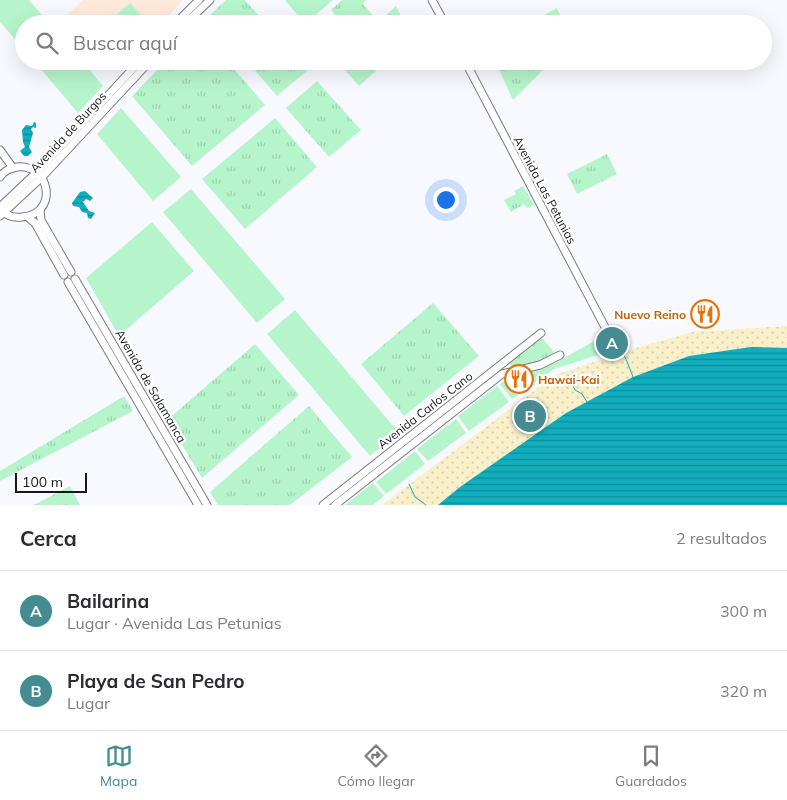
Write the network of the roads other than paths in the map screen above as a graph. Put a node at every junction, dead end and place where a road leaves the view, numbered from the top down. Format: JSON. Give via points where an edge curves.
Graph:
{"nodes":[{"id":1,"x":199,"y":0,"type":"edge"},
{"id":2,"x":210,"y":0,"type":"edge"},
{"id":3,"x":432,"y":0,"type":"edge"},
{"id":4,"x":184,"y":15,"type":"edge"},
{"id":5,"x":194,"y":15,"type":"edge"},
{"id":6,"x":440,"y":15,"type":"edge"},
{"id":7,"x":132,"y":70,"type":"edge"},
{"id":8,"x":141,"y":70,"type":"edge"},
{"id":9,"x":470,"y":70,"type":"edge"},
{"id":10,"x":0,"y":150,"type":"edge"},
{"id":11,"x":1,"y":165,"type":"edge"},
{"id":12,"x":13,"y":168,"type":"junction"},
{"id":13,"x":1,"y":175,"type":"edge"},
{"id":14,"x":40,"y":175,"type":"junction"},
{"id":15,"x":40,"y":210,"type":"junction"},
{"id":16,"x":1,"y":211,"type":"edge"},
{"id":17,"x":28,"y":217,"type":"junction"},
{"id":18,"x":69,"y":277,"type":"junction"},
{"id":19,"x":606,"y":329,"type":"dead end"},
{"id":20,"x":541,"y":333,"type":"dead end"},
{"id":21,"x":560,"y":355,"type":"dead end"},
{"id":22,"x":198,"y":505,"type":"edge"},
{"id":23,"x":207,"y":505,"type":"edge"},
{"id":24,"x":323,"y":505,"type":"edge"},
{"id":25,"x":334,"y":505,"type":"edge"}],
"edges":[{"from":1,"to":4,"type":"street"},
{"from":2,"to":5,"type":"street"},
{"from":3,"to":6,"type":"street"},
{"from":7,"to":14,"type":"street","name":"Avenida de Burgos"},
{"from":8,"to":14,"type":"street","name":"Avenida de Burgos"},
{"from":9,"to":19,"type":"street","name":"Avenida Las Petunias"},
{"from":10,"to":12,"type":"street"},
{"from":11,"to":13,"type":"street"},
{"from":12,"to":13,"type":"street"},
{"from":12,"to":14,"type":"street","via":[[25,167]]},
{"from":14,"to":15,"type":"street","via":[[46,194]]},
{"from":14,"to":16,"type":"street","name":"Avenida de Burgos"},
{"from":15,"to":17,"type":"street"},
{"from":15,"to":18,"type":"street","name":"Avenida de Salamanca","via":[[40,220]]},
{"from":16,"to":17,"type":"street","via":[[14,217]]},
{"from":17,"to":18,"type":"street","name":"Avenida de Salamanca"},
{"from":18,"to":22,"type":"street","name":"Avenida de Salamanca"},
{"from":18,"to":23,"type":"street","name":"Avenida de Salamanca"},
{"from":20,"to":24,"type":"street","name":"Avenida Carlos Cano"},
{"from":21,"to":25,"type":"street","name":"Avenida Carlos Cano","via":[[540,365],[502,374]]}]}
